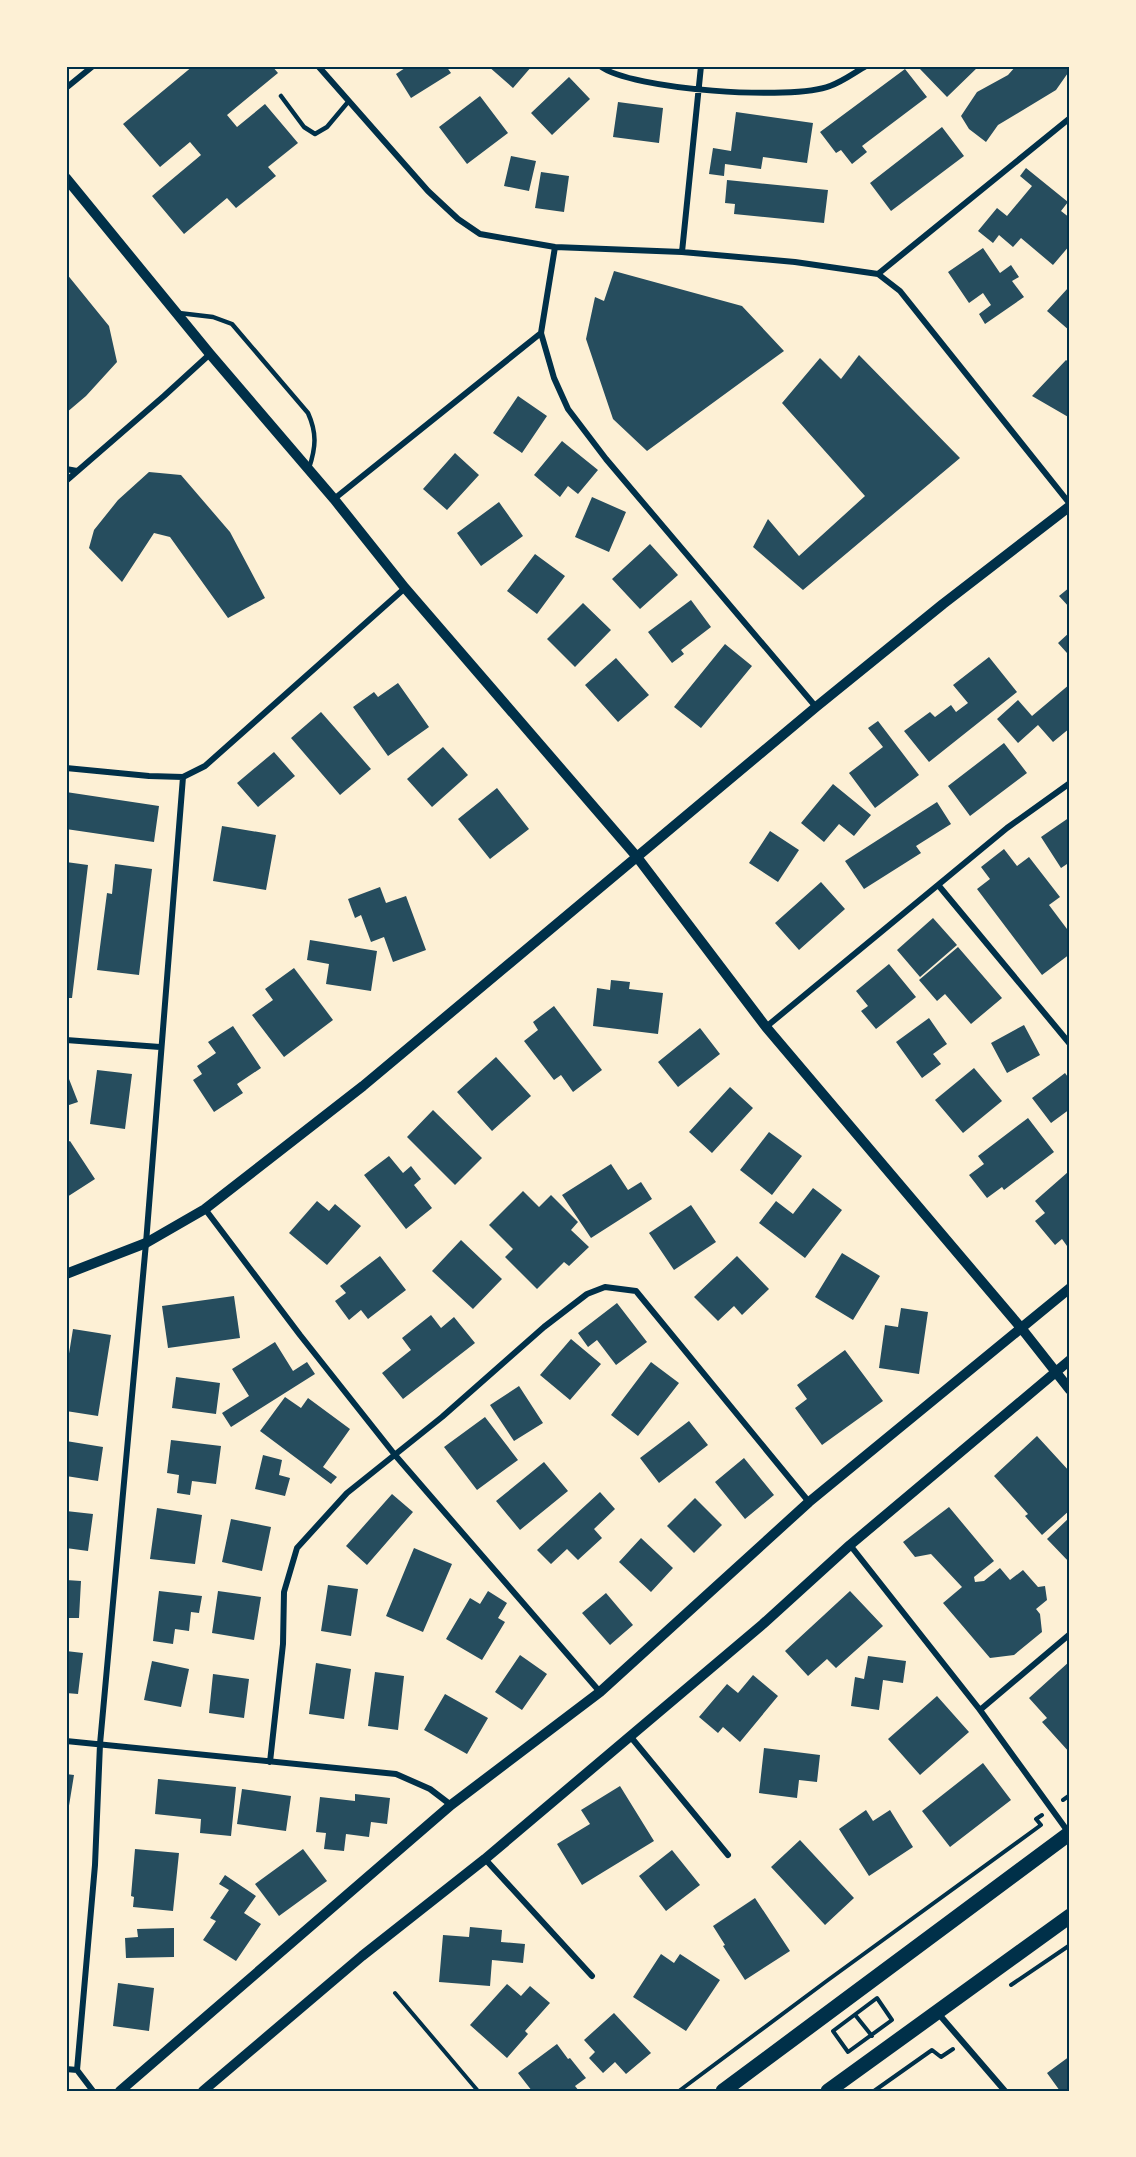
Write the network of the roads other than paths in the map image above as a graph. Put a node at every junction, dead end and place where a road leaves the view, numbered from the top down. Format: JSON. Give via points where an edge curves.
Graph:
{"nodes":[{"id":1,"x":93,"y":66,"type":"edge"},
{"id":2,"x":318,"y":66,"type":"edge"},
{"id":3,"x":600,"y":66,"type":"edge"},
{"id":4,"x":701,"y":66,"type":"edge"},
{"id":5,"x":866,"y":66,"type":"edge"},
{"id":6,"x":66,"y":88,"type":"edge"},
{"id":7,"x":698,"y":89,"type":"junction"},
{"id":8,"x":281,"y":96,"type":"dead end"},
{"id":9,"x":348,"y":102,"type":"junction"},
{"id":10,"x":1070,"y":118,"type":"edge"},
{"id":11,"x":66,"y":178,"type":"edge"},
{"id":12,"x":555,"y":247,"type":"junction"},
{"id":13,"x":682,"y":252,"type":"junction"},
{"id":14,"x":878,"y":274,"type":"junction"},
{"id":15,"x":178,"y":312,"type":"junction"},
{"id":16,"x":541,"y":333,"type":"junction"},
{"id":17,"x":210,"y":354,"type":"junction"},
{"id":18,"x":66,"y":469,"type":"edge"},
{"id":19,"x":308,"y":470,"type":"junction"},
{"id":20,"x":77,"y":471,"type":"junction"},
{"id":21,"x":66,"y":481,"type":"edge"},
{"id":22,"x":334,"y":499,"type":"junction"},
{"id":23,"x":1070,"y":505,"type":"edge"},
{"id":24,"x":405,"y":588,"type":"junction"},
{"id":25,"x":816,"y":707,"type":"junction"},
{"id":26,"x":66,"y":768,"type":"edge"},
{"id":27,"x":183,"y":777,"type":"junction"},
{"id":28,"x":1070,"y":783,"type":"edge"},
{"id":29,"x":637,"y":857,"type":"junction"},
{"id":30,"x":939,"y":886,"type":"junction"},
{"id":31,"x":766,"y":1027,"type":"junction"},
{"id":32,"x":66,"y":1040,"type":"edge"},
{"id":33,"x":1070,"y":1044,"type":"edge"},
{"id":34,"x":160,"y":1047,"type":"junction"},
{"id":35,"x":205,"y":1209,"type":"junction"},
{"id":36,"x":146,"y":1243,"type":"junction"},
{"id":37,"x":66,"y":1274,"type":"edge"},
{"id":38,"x":1070,"y":1288,"type":"edge"},
{"id":39,"x":1022,"y":1329,"type":"junction"},
{"id":40,"x":1070,"y":1360,"type":"edge"},
{"id":41,"x":1056,"y":1373,"type":"junction"},
{"id":42,"x":1070,"y":1390,"type":"edge"},
{"id":43,"x":395,"y":1455,"type":"junction"},
{"id":44,"x":809,"y":1502,"type":"junction"},
{"id":45,"x":850,"y":1545,"type":"junction"},
{"id":46,"x":1070,"y":1634,"type":"edge"},
{"id":47,"x":600,"y":1692,"type":"junction"},
{"id":48,"x":980,"y":1710,"type":"junction"},
{"id":49,"x":630,"y":1736,"type":"junction"},
{"id":50,"x":66,"y":1741,"type":"edge"},
{"id":51,"x":100,"y":1744,"type":"junction"},
{"id":52,"x":270,"y":1762,"type":"junction"},
{"id":53,"x":451,"y":1805,"type":"junction"},
{"id":54,"x":1070,"y":1833,"type":"edge"},
{"id":55,"x":728,"y":1855,"type":"dead end"},
{"id":56,"x":485,"y":1860,"type":"junction"},
{"id":57,"x":1070,"y":1916,"type":"edge"},
{"id":58,"x":592,"y":1976,"type":"dead end"},
{"id":59,"x":936,"y":2011,"type":"junction"},
{"id":60,"x":66,"y":2069,"type":"edge"},
{"id":61,"x":77,"y":2070,"type":"junction"},
{"id":62,"x":93,"y":2091,"type":"edge"},
{"id":63,"x":120,"y":2091,"type":"edge"},
{"id":64,"x":203,"y":2091,"type":"edge"},
{"id":65,"x":723,"y":2091,"type":"edge"},
{"id":66,"x":828,"y":2091,"type":"edge"},
{"id":67,"x":1005,"y":2091,"type":"edge"}],
"edges":[{"from":1,"to":6,"type":"street"},
{"from":2,"to":9,"type":"street"},
{"from":3,"to":7,"type":"street","via":[[607,72],[648,84]]},
{"from":4,"to":7,"type":"street"},
{"from":5,"to":7,"type":"street","via":[[829,87],[783,94]]},
{"from":7,"to":13,"type":"street"},
{"from":8,"to":9,"type":"lane","via":[[303,127],[315,134],[327,127]]},
{"from":9,"to":12,"type":"street","via":[[400,162],[458,219],[480,234]]},
{"from":10,"to":14,"type":"street"},
{"from":11,"to":15,"type":"street"},
{"from":12,"to":13,"type":"street"},
{"from":12,"to":16,"type":"street"},
{"from":13,"to":14,"type":"street"},
{"from":14,"to":23,"type":"street","via":[[900,291]]},
{"from":15,"to":17,"type":"street"},
{"from":15,"to":19,"type":"lane","via":[[232,324],[308,413],[315,430],[315,450]]},
{"from":16,"to":22,"type":"street"},
{"from":16,"to":25,"type":"street","via":[[568,409]]},
{"from":17,"to":19,"type":"street"},
{"from":17,"to":20,"type":"street"},
{"from":18,"to":20,"type":"street"},
{"from":19,"to":22,"type":"street"},
{"from":20,"to":21,"type":"street"},
{"from":22,"to":24,"type":"street"},
{"from":23,"to":25,"type":"street"},
{"from":24,"to":27,"type":"street","via":[[205,766]]},
{"from":24,"to":29,"type":"street"},
{"from":25,"to":29,"type":"street"},
{"from":26,"to":27,"type":"street"},
{"from":27,"to":34,"type":"street"},
{"from":28,"to":30,"type":"street","via":[[1007,828]]},
{"from":29,"to":31,"type":"street"},
{"from":29,"to":35,"type":"street","via":[[363,1086]]},
{"from":30,"to":31,"type":"street"},
{"from":30,"to":33,"type":"street"},
{"from":31,"to":39,"type":"street"},
{"from":32,"to":34,"type":"street"},
{"from":34,"to":36,"type":"street"},
{"from":35,"to":36,"type":"street"},
{"from":35,"to":43,"type":"street"},
{"from":36,"to":37,"type":"street"},
{"from":36,"to":51,"type":"street"},
{"from":38,"to":39,"type":"street"},
{"from":39,"to":41,"type":"street"},
{"from":39,"to":44,"type":"street"},
{"from":40,"to":41,"type":"street"},
{"from":41,"to":42,"type":"street"},
{"from":41,"to":45,"type":"street"},
{"from":43,"to":44,"type":"street","via":[[587,1294],[605,1287],[627,1289],[636,1291]]},
{"from":43,"to":47,"type":"street"},
{"from":43,"to":52,"type":"street","via":[[347,1493],[297,1548],[284,1592],[283,1644]]},
{"from":44,"to":47,"type":"street"},
{"from":45,"to":48,"type":"street"},
{"from":45,"to":49,"type":"street"},
{"from":46,"to":48,"type":"street"},
{"from":47,"to":53,"type":"street"},
{"from":48,"to":54,"type":"street"},
{"from":49,"to":55,"type":"street"},
{"from":49,"to":56,"type":"street"},
{"from":50,"to":51,"type":"street"},
{"from":51,"to":52,"type":"street"},
{"from":51,"to":61,"type":"street"},
{"from":52,"to":53,"type":"street","via":[[396,1774],[430,1789]]},
{"from":53,"to":63,"type":"street"},
{"from":54,"to":65,"type":"main road"},
{"from":56,"to":58,"type":"street"},
{"from":56,"to":64,"type":"street","via":[[362,1956]]},
{"from":57,"to":59,"type":"main road"},
{"from":59,"to":66,"type":"main road"},
{"from":59,"to":67,"type":"street"},
{"from":60,"to":61,"type":"street"},
{"from":61,"to":62,"type":"street"}]}
